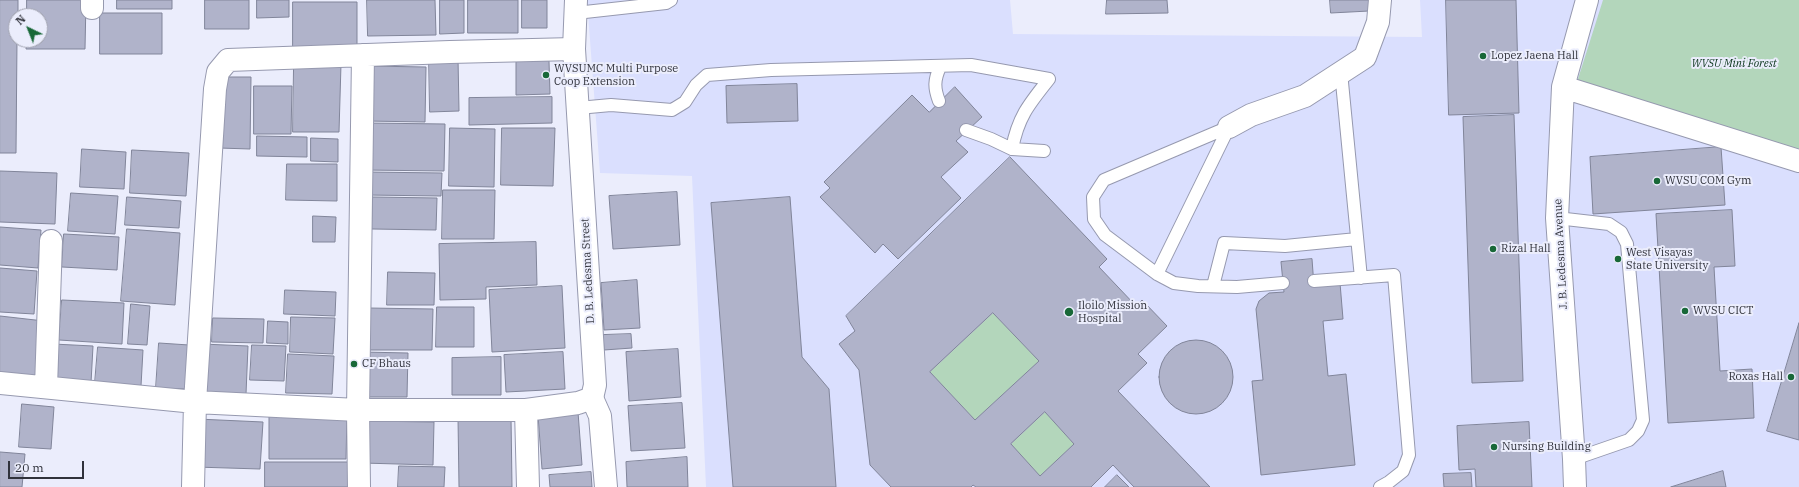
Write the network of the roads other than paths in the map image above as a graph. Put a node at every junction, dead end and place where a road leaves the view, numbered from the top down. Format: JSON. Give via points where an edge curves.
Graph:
{"nodes":[{"id":1,"x":671,"y":0,"type":"edge"},
{"id":2,"x":1380,"y":0,"type":"edge"},
{"id":3,"x":1587,"y":0,"type":"edge"},
{"id":4,"x":576,"y":6,"type":"edge"},
{"id":5,"x":574,"y":50,"type":"junction"},
{"id":6,"x":363,"y":55,"type":"junction"},
{"id":7,"x":940,"y":67,"type":"junction"},
{"id":8,"x":1341,"y":72,"type":"junction"},
{"id":9,"x":1563,"y":87,"type":"junction"},
{"id":10,"x":939,"y":101,"type":"dead end"},
{"id":11,"x":578,"y":108,"type":"junction"},
{"id":12,"x":1229,"y":127,"type":"junction"},
{"id":13,"x":966,"y":130,"type":"dead end"},
{"id":14,"x":1012,"y":149,"type":"junction"},
{"id":15,"x":1044,"y":151,"type":"dead end"},
{"id":16,"x":1799,"y":161,"type":"edge"},
{"id":17,"x":1557,"y":218,"type":"junction"},
{"id":18,"x":1358,"y":239,"type":"junction"},
{"id":19,"x":51,"y":241,"type":"dead end"},
{"id":20,"x":1157,"y":274,"type":"junction"},
{"id":21,"x":1361,"y":278,"type":"junction"},
{"id":22,"x":1314,"y":281,"type":"dead end"},
{"id":23,"x":1283,"y":283,"type":"dead end"},
{"id":24,"x":1213,"y":286,"type":"junction"},
{"id":25,"x":0,"y":384,"type":"edge"},
{"id":26,"x":46,"y":387,"type":"junction"},
{"id":27,"x":592,"y":398,"type":"junction"},
{"id":28,"x":195,"y":402,"type":"junction"},
{"id":29,"x":358,"y":410,"type":"junction"},
{"id":30,"x":526,"y":410,"type":"junction"},
{"id":31,"x":1574,"y":459,"type":"junction"},
{"id":32,"x":193,"y":487,"type":"edge"},
{"id":33,"x":359,"y":487,"type":"edge"},
{"id":34,"x":528,"y":487,"type":"edge"},
{"id":35,"x":606,"y":487,"type":"edge"},
{"id":36,"x":1380,"y":487,"type":"edge"},
{"id":37,"x":1575,"y":487,"type":"edge"}],
"edges":[{"from":1,"to":4,"type":"lane","via":[[666,3]]},
{"from":2,"to":8,"type":"street","via":[[1378,22],[1365,58]]},
{"from":3,"to":9,"type":"street","name":"J. B. Ledesma Avenue"},
{"from":4,"to":5,"type":"street","name":"D. B. Ledesma Street"},
{"from":5,"to":6,"type":"street"},
{"from":5,"to":11,"type":"street","name":"D. B. Ledesma Street"},
{"from":6,"to":28,"type":"street","via":[[228,60],[218,72]]},
{"from":6,"to":29,"type":"street"},
{"from":7,"to":10,"type":"lane","via":[[934,87]]},
{"from":7,"to":11,"type":"lane","via":[[771,70],[707,75],[696,85],[685,102],[672,110],[611,105]]},
{"from":7,"to":14,"type":"lane","via":[[971,65],[1049,79],[1022,115]]},
{"from":8,"to":12,"type":"street","via":[[1305,96],[1251,115]]},
{"from":8,"to":18,"type":"lane"},
{"from":9,"to":16,"type":"street"},
{"from":9,"to":17,"type":"street","name":"J. B. Ledesma Avenue"},
{"from":11,"to":27,"type":"street","name":"D. B. Ledesma Street","via":[[595,385]]},
{"from":12,"to":20,"type":"lane"},
{"from":12,"to":20,"type":"lane","via":[[1104,180],[1093,197],[1094,218],[1105,235]]},
{"from":13,"to":14,"type":"lane"},
{"from":14,"to":15,"type":"lane"},
{"from":17,"to":31,"type":"street","name":"J. B. Ledesma Avenue"},
{"from":17,"to":31,"type":"lane","via":[[1610,224],[1620,232],[1627,244],[1643,420],[1638,431],[1629,440]]},
{"from":18,"to":21,"type":"lane"},
{"from":18,"to":24,"type":"lane","via":[[1285,246],[1224,243]]},
{"from":19,"to":26,"type":"street"},
{"from":20,"to":24,"type":"lane","via":[[1174,283]]},
{"from":21,"to":22,"type":"lane"},
{"from":21,"to":36,"type":"lane","via":[[1394,275],[1409,455],[1403,471]]},
{"from":23,"to":24,"type":"lane"},
{"from":25,"to":26,"type":"street"},
{"from":26,"to":28,"type":"street"},
{"from":27,"to":30,"type":"street","via":[[578,404]]},
{"from":27,"to":35,"type":"street","via":[[600,416]]},
{"from":28,"to":29,"type":"street"},
{"from":28,"to":32,"type":"street"},
{"from":29,"to":30,"type":"street"},
{"from":29,"to":33,"type":"street"},
{"from":30,"to":34,"type":"street"},
{"from":31,"to":37,"type":"street","name":"J. B. Ledesma Avenue"}]}
